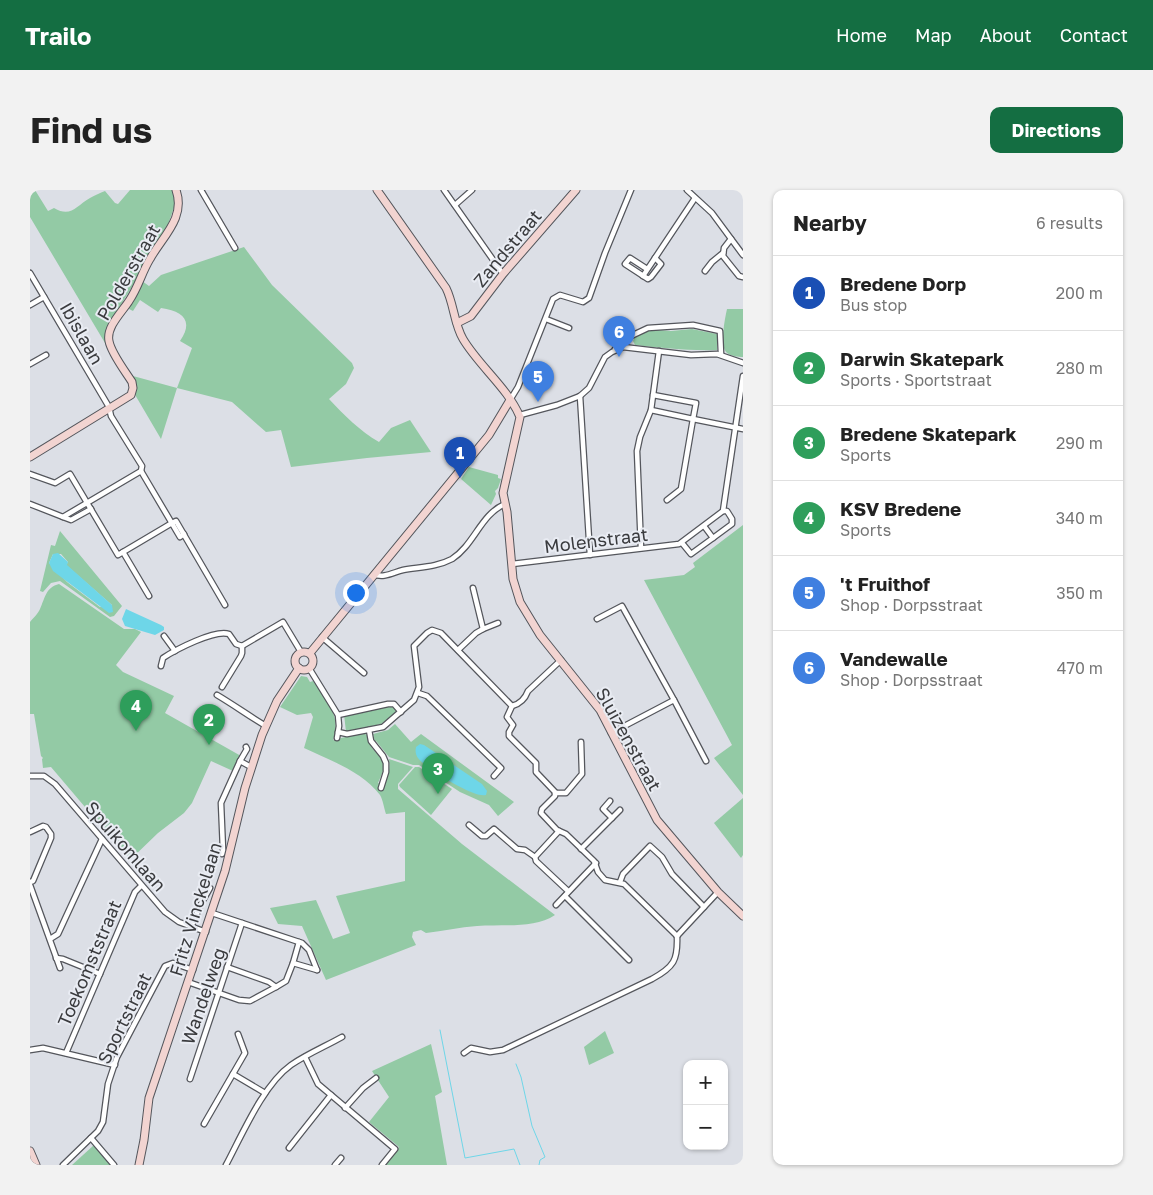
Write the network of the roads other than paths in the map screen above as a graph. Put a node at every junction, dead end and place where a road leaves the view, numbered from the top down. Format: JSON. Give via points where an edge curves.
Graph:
{"nodes":[{"id":1,"x":176,"y":190,"type":"edge"},
{"id":2,"x":201,"y":190,"type":"edge"},
{"id":3,"x":377,"y":190,"type":"edge"},
{"id":4,"x":444,"y":190,"type":"edge"},
{"id":5,"x":472,"y":190,"type":"edge"},
{"id":6,"x":576,"y":190,"type":"edge"},
{"id":7,"x":631,"y":190,"type":"edge"},
{"id":8,"x":687,"y":190,"type":"edge"},
{"id":9,"x":695,"y":198,"type":"junction"},
{"id":10,"x":454,"y":204,"type":"junction"},
{"id":11,"x":731,"y":239,"type":"junction"},
{"id":12,"x":235,"y":248,"type":"dead end"},
{"id":13,"x":723,"y":253,"type":"junction"},
{"id":14,"x":743,"y":255,"type":"edge"},
{"id":15,"x":655,"y":258,"type":"junction"},
{"id":16,"x":647,"y":269,"type":"junction"},
{"id":17,"x":704,"y":271,"type":"dead end"},
{"id":18,"x":30,"y":272,"type":"edge"},
{"id":19,"x":502,"y":274,"type":"junction"},
{"id":20,"x":643,"y":276,"type":"junction"},
{"id":21,"x":743,"y":277,"type":"edge"},
{"id":22,"x":44,"y":297,"type":"junction"},
{"id":23,"x":30,"y":305,"type":"edge"},
{"id":24,"x":546,"y":319,"type":"junction"},
{"id":25,"x":457,"y":323,"type":"junction"},
{"id":26,"x":569,"y":328,"type":"dead end"},
{"id":27,"x":658,"y":351,"type":"junction"},
{"id":28,"x":612,"y":352,"type":"junction"},
{"id":29,"x":721,"y":354,"type":"junction"},
{"id":30,"x":46,"y":355,"type":"dead end"},
{"id":31,"x":743,"y":363,"type":"edge"},
{"id":32,"x":30,"y":364,"type":"edge"},
{"id":33,"x":743,"y":376,"type":"edge"},
{"id":34,"x":653,"y":395,"type":"junction"},
{"id":35,"x":580,"y":396,"type":"junction"},
{"id":36,"x":510,"y":400,"type":"junction"},
{"id":37,"x":109,"y":407,"type":"junction"},
{"id":38,"x":651,"y":410,"type":"junction"},
{"id":39,"x":520,"y":415,"type":"junction"},
{"id":40,"x":693,"y":419,"type":"junction"},
{"id":41,"x":735,"y":427,"type":"junction"},
{"id":42,"x":743,"y":429,"type":"edge"},
{"id":43,"x":30,"y":458,"type":"edge"},
{"id":44,"x":141,"y":471,"type":"junction"},
{"id":45,"x":30,"y":474,"type":"edge"},
{"id":46,"x":667,"y":500,"type":"dead end"},
{"id":47,"x":87,"y":503,"type":"junction"},
{"id":48,"x":30,"y":504,"type":"edge"},
{"id":49,"x":505,"y":504,"type":"junction"},
{"id":50,"x":91,"y":509,"type":"junction"},
{"id":51,"x":724,"y":511,"type":"junction"},
{"id":52,"x":63,"y":517,"type":"junction"},
{"id":53,"x":172,"y":523,"type":"junction"},
{"id":54,"x":704,"y":526,"type":"junction"},
{"id":55,"x":713,"y":538,"type":"junction"},
{"id":56,"x":682,"y":543,"type":"junction"},
{"id":57,"x":641,"y":548,"type":"junction"},
{"id":58,"x":123,"y":552,"type":"junction"},
{"id":59,"x":590,"y":555,"type":"junction"},
{"id":60,"x":512,"y":564,"type":"junction"},
{"id":61,"x":374,"y":574,"type":"junction"},
{"id":62,"x":473,"y":588,"type":"dead end"},
{"id":63,"x":148,"y":596,"type":"dead end"},
{"id":64,"x":225,"y":605,"type":"dead end"},
{"id":65,"x":597,"y":619,"type":"dead end"},
{"id":66,"x":498,"y":623,"type":"dead end"},
{"id":67,"x":483,"y":629,"type":"junction"},
{"id":68,"x":164,"y":636,"type":"dead end"},
{"id":69,"x":322,"y":637,"type":"junction"},
{"id":70,"x":242,"y":646,"type":"junction"},
{"id":71,"x":458,"y":650,"type":"junction"},
{"id":72,"x":175,"y":651,"type":"junction"},
{"id":73,"x":301,"y":652,"type":"junction"},
{"id":74,"x":310,"y":653,"type":"junction"},
{"id":75,"x":561,"y":660,"type":"junction"},
{"id":76,"x":161,"y":666,"type":"dead end"},
{"id":77,"x":299,"y":668,"type":"junction"},
{"id":78,"x":309,"y":668,"type":"junction"},
{"id":79,"x":364,"y":673,"type":"dead end"},
{"id":80,"x":222,"y":687,"type":"dead end"},
{"id":81,"x":418,"y":693,"type":"junction"},
{"id":82,"x":217,"y":695,"type":"dead end"},
{"id":83,"x":674,"y":700,"type":"junction"},
{"id":84,"x":512,"y":706,"type":"junction"},
{"id":85,"x":401,"y":712,"type":"junction"},
{"id":86,"x":338,"y":715,"type":"junction"},
{"id":87,"x":266,"y":726,"type":"junction"},
{"id":88,"x":369,"y":730,"type":"junction"},
{"id":89,"x":611,"y":733,"type":"junction"},
{"id":90,"x":581,"y":742,"type":"dead end"},
{"id":91,"x":246,"y":746,"type":"dead end"},
{"id":92,"x":240,"y":761,"type":"junction"},
{"id":93,"x":706,"y":761,"type":"dead end"},
{"id":94,"x":251,"y":767,"type":"junction"},
{"id":95,"x":30,"y":776,"type":"edge"},
{"id":96,"x":494,"y":776,"type":"dead end"},
{"id":97,"x":381,"y":788,"type":"dead end"},
{"id":98,"x":555,"y":793,"type":"junction"},
{"id":99,"x":610,"y":801,"type":"dead end"},
{"id":100,"x":620,"y":810,"type":"dead end"},
{"id":101,"x":612,"y":818,"type":"junction"},
{"id":102,"x":469,"y":825,"type":"dead end"},
{"id":103,"x":559,"y":831,"type":"junction"},
{"id":104,"x":30,"y":832,"type":"edge"},
{"id":105,"x":102,"y":839,"type":"junction"},
{"id":106,"x":581,"y":849,"type":"junction"},
{"id":107,"x":225,"y":852,"type":"junction"},
{"id":108,"x":535,"y":857,"type":"junction"},
{"id":109,"x":596,"y":863,"type":"junction"},
{"id":110,"x":620,"y":882,"type":"junction"},
{"id":111,"x":30,"y":883,"type":"edge"},
{"id":112,"x":141,"y":886,"type":"junction"},
{"id":113,"x":210,"y":888,"type":"dead end"},
{"id":114,"x":568,"y":891,"type":"junction"},
{"id":115,"x":718,"y":892,"type":"junction"},
{"id":116,"x":565,"y":896,"type":"junction"},
{"id":117,"x":556,"y":905,"type":"dead end"},
{"id":118,"x":704,"y":907,"type":"junction"},
{"id":119,"x":212,"y":912,"type":"junction"},
{"id":120,"x":743,"y":916,"type":"edge"},
{"id":121,"x":242,"y":923,"type":"junction"},
{"id":122,"x":191,"y":927,"type":"junction"},
{"id":123,"x":206,"y":932,"type":"junction"},
{"id":124,"x":678,"y":936,"type":"junction"},
{"id":125,"x":50,"y":939,"type":"junction"},
{"id":126,"x":299,"y":942,"type":"junction"},
{"id":127,"x":56,"y":958,"type":"junction"},
{"id":128,"x":629,"y":960,"type":"dead end"},
{"id":129,"x":293,"y":964,"type":"junction"},
{"id":130,"x":227,"y":967,"type":"junction"},
{"id":131,"x":60,"y":968,"type":"dead end"},
{"id":132,"x":193,"y":970,"type":"junction"},
{"id":133,"x":100,"y":974,"type":"junction"},
{"id":134,"x":188,"y":982,"type":"junction"},
{"id":135,"x":276,"y":987,"type":"junction"},
{"id":136,"x":218,"y":993,"type":"junction"},
{"id":137,"x":238,"y":1034,"type":"dead end"},
{"id":138,"x":342,"y":1037,"type":"dead end"},
{"id":139,"x":30,"y":1050,"type":"edge"},
{"id":140,"x":66,"y":1053,"type":"junction"},
{"id":141,"x":464,"y":1053,"type":"dead end"},
{"id":142,"x":305,"y":1057,"type":"junction"},
{"id":143,"x":114,"y":1065,"type":"junction"},
{"id":144,"x":233,"y":1074,"type":"junction"},
{"id":145,"x":376,"y":1078,"type":"dead end"},
{"id":146,"x":190,"y":1079,"type":"dead end"},
{"id":147,"x":265,"y":1093,"type":"junction"},
{"id":148,"x":331,"y":1095,"type":"junction"},
{"id":149,"x":345,"y":1108,"type":"junction"},
{"id":150,"x":204,"y":1124,"type":"dead end"},
{"id":151,"x":91,"y":1138,"type":"junction"},
{"id":152,"x":289,"y":1148,"type":"dead end"},
{"id":153,"x":30,"y":1151,"type":"edge"},
{"id":154,"x":341,"y":1158,"type":"dead end"},
{"id":155,"x":36,"y":1165,"type":"edge"},
{"id":156,"x":63,"y":1165,"type":"edge"},
{"id":157,"x":114,"y":1165,"type":"edge"},
{"id":158,"x":139,"y":1165,"type":"edge"},
{"id":159,"x":226,"y":1165,"type":"edge"},
{"id":160,"x":335,"y":1165,"type":"edge"},
{"id":161,"x":382,"y":1165,"type":"edge"}],
"edges":[{"from":1,"to":37,"type":"street","name":"Polderstraat","via":[[179,201],[173,224],[149,259],[109,336],[132,388],[131,394]]},
{"from":2,"to":12,"type":"street"},
{"from":3,"to":25,"type":"street","via":[[443,284]]},
{"from":4,"to":10,"type":"street"},
{"from":5,"to":10,"type":"street"},
{"from":6,"to":19,"type":"street","name":"Zandstraat"},
{"from":7,"to":24,"type":"street","via":[[587,300],[579,302],[557,296]]},
{"from":8,"to":9,"type":"street"},
{"from":9,"to":11,"type":"street"},
{"from":9,"to":15,"type":"street"},
{"from":10,"to":19,"type":"street"},
{"from":11,"to":13,"type":"street"},
{"from":11,"to":14,"type":"street"},
{"from":13,"to":17,"type":"street"},
{"from":13,"to":21,"type":"street"},
{"from":15,"to":16,"type":"street"},
{"from":15,"to":20,"type":"street","via":[[661,264],[651,278]]},
{"from":16,"to":20,"type":"street"},
{"from":16,"to":20,"type":"street","via":[[630,258],[625,264]]},
{"from":18,"to":22,"type":"street","name":"Ibislaan"},
{"from":19,"to":25,"type":"street","name":"Zandstraat","via":[[471,316]]},
{"from":22,"to":23,"type":"street"},
{"from":22,"to":37,"type":"street","name":"Ibislaan"},
{"from":24,"to":26,"type":"street"},
{"from":24,"to":36,"type":"street"},
{"from":25,"to":36,"type":"street","via":[[464,342]]},
{"from":27,"to":28,"type":"street","via":[[626,347]]},
{"from":27,"to":29,"type":"street"},
{"from":27,"to":34,"type":"street"},
{"from":28,"to":29,"type":"street","via":[[643,329],[693,325],[720,331]]},
{"from":28,"to":35,"type":"street","via":[[604,358],[589,388]]},
{"from":29,"to":31,"type":"street"},
{"from":30,"to":32,"type":"street"},
{"from":33,"to":41,"type":"street","name":"Molenstraat"},
{"from":34,"to":38,"type":"street"},
{"from":34,"to":40,"type":"street","via":[[696,403]]},
{"from":35,"to":39,"type":"street"},
{"from":35,"to":59,"type":"street"},
{"from":36,"to":39,"type":"street"},
{"from":36,"to":61,"type":"street","via":[[489,435]]},
{"from":37,"to":43,"type":"street","name":"Polderstraat"},
{"from":37,"to":44,"type":"street","name":"Ibislaan","via":[[111,416],[142,466]]},
{"from":38,"to":40,"type":"street"},
{"from":38,"to":57,"type":"street","via":[[637,451]]},
{"from":39,"to":49,"type":"street","name":"Sluizenstraat","via":[[504,487]]},
{"from":40,"to":41,"type":"street"},
{"from":40,"to":46,"type":"street","via":[[681,489]]},
{"from":41,"to":42,"type":"street"},
{"from":41,"to":51,"type":"street","name":"Molenstraat"},
{"from":44,"to":47,"type":"street"},
{"from":44,"to":53,"type":"street","name":"Ibislaan"},
{"from":45,"to":47,"type":"street","via":[[55,483],[70,474]]},
{"from":47,"to":50,"type":"street"},
{"from":47,"to":52,"type":"street"},
{"from":48,"to":52,"type":"street"},
{"from":49,"to":60,"type":"street","name":"Sluizenstraat"},
{"from":49,"to":61,"type":"street","via":[[493,511],[469,544],[452,559],[380,576]]},
{"from":50,"to":52,"type":"street","via":[[72,520]]},
{"from":50,"to":58,"type":"street","via":[[118,555]]},
{"from":51,"to":54,"type":"street"},
{"from":51,"to":55,"type":"street","name":"Molenstraat","via":[[733,522]]},
{"from":53,"to":58,"type":"street"},
{"from":53,"to":64,"type":"street","name":"Ibislaan","via":[[176,521]]},
{"from":54,"to":55,"type":"street"},
{"from":54,"to":56,"type":"street"},
{"from":55,"to":56,"type":"street","name":"Molenstraat","via":[[692,554]]},
{"from":56,"to":57,"type":"street","name":"Molenstraat"},
{"from":57,"to":59,"type":"street","name":"Molenstraat"},
{"from":58,"to":63,"type":"street"},
{"from":59,"to":60,"type":"street","name":"Molenstraat"},
{"from":60,"to":75,"type":"street","name":"Sluizenstraat","via":[[522,607]]},
{"from":61,"to":69,"type":"street"},
{"from":62,"to":67,"type":"street"},
{"from":65,"to":83,"type":"street","via":[[622,606]]},
{"from":66,"to":67,"type":"street"},
{"from":67,"to":71,"type":"street"},
{"from":68,"to":72,"type":"street"},
{"from":69,"to":74,"type":"street"},
{"from":69,"to":79,"type":"street"},
{"from":70,"to":72,"type":"street","via":[[225,633]]},
{"from":70,"to":73,"type":"street","via":[[283,622]]},
{"from":70,"to":80,"type":"street","via":[[241,656]]},
{"from":71,"to":81,"type":"street","via":[[436,630],[429,631],[417,642],[414,650]]},
{"from":71,"to":84,"type":"street"},
{"from":72,"to":76,"type":"street","via":[[163,658]]},
{"from":73,"to":74,"type":"street"},
{"from":73,"to":77,"type":"street","via":[[295,660]]},
{"from":74,"to":78,"type":"street","via":[[313,661]]},
{"from":75,"to":84,"type":"street","via":[[519,704]]},
{"from":75,"to":89,"type":"street","name":"Sluizenstraat","via":[[594,702]]},
{"from":77,"to":78,"type":"street"},
{"from":77,"to":87,"type":"street","name":"Fritz Vinckelaan","via":[[277,701]]},
{"from":78,"to":86,"type":"street"},
{"from":81,"to":85,"type":"street"},
{"from":81,"to":96,"type":"street","via":[[427,696],[501,768]]},
{"from":82,"to":87,"type":"street"},
{"from":83,"to":89,"type":"street"},
{"from":83,"to":93,"type":"street"},
{"from":84,"to":98,"type":"street","via":[[507,716],[513,725],[509,736],[536,763],[536,772]]},
{"from":85,"to":86,"type":"street","via":[[394,704],[388,704]]},
{"from":85,"to":88,"type":"street","via":[[386,726]]},
{"from":86,"to":88,"type":"street","via":[[338,735]]},
{"from":87,"to":94,"type":"street","name":"Fritz Vinckelaan"},
{"from":88,"to":97,"type":"street","via":[[371,740],[386,762]]},
{"from":89,"to":115,"type":"street","name":"Sluizenstraat","via":[[657,820]]},
{"from":90,"to":98,"type":"street","via":[[584,772],[566,792]]},
{"from":91,"to":92,"type":"street"},
{"from":92,"to":94,"type":"street"},
{"from":92,"to":107,"type":"street","via":[[220,803]]},
{"from":94,"to":107,"type":"street","name":"Fritz Vinckelaan"},
{"from":95,"to":105,"type":"street","name":"Spuikomlaan","via":[[47,777]]},
{"from":98,"to":103,"type":"street","via":[[541,812]]},
{"from":99,"to":101,"type":"street","via":[[603,809]]},
{"from":100,"to":101,"type":"street"},
{"from":101,"to":106,"type":"street"},
{"from":102,"to":108,"type":"street","via":[[482,836],[494,829],[517,849]]},
{"from":103,"to":106,"type":"street"},
{"from":103,"to":108,"type":"street"},
{"from":104,"to":111,"type":"street","via":[[43,826],[51,838]]},
{"from":105,"to":112,"type":"street","name":"Spuikomlaan"},
{"from":105,"to":125,"type":"street","via":[[58,934]]},
{"from":106,"to":109,"type":"street"},
{"from":107,"to":119,"type":"street","name":"Fritz Vinckelaan"},
{"from":108,"to":114,"type":"street"},
{"from":109,"to":110,"type":"street","via":[[605,880]]},
{"from":109,"to":114,"type":"street"},
{"from":110,"to":118,"type":"street","via":[[623,874],[650,846]]},
{"from":110,"to":124,"type":"street"},
{"from":111,"to":125,"type":"street"},
{"from":112,"to":122,"type":"street","name":"Spuikomlaan","via":[[165,912]]},
{"from":112,"to":133,"type":"street","name":"Toekomststraat","via":[[135,892]]},
{"from":113,"to":122,"type":"street"},
{"from":114,"to":116,"type":"street"},
{"from":115,"to":118,"type":"street"},
{"from":115,"to":120,"type":"street","name":"Sluizenstraat"},
{"from":116,"to":117,"type":"street"},
{"from":116,"to":128,"type":"street"},
{"from":118,"to":124,"type":"street"},
{"from":119,"to":121,"type":"street"},
{"from":119,"to":123,"type":"street","name":"Fritz Vinckelaan"},
{"from":121,"to":126,"type":"street"},
{"from":121,"to":130,"type":"street","name":"Wandelweg"},
{"from":122,"to":123,"type":"street","name":"Spuikomlaan"},
{"from":123,"to":132,"type":"street","name":"Fritz Vinckelaan"},
{"from":124,"to":141,"type":"street","via":[[675,959],[666,971],[652,979],[503,1050],[490,1052],[472,1048]]},
{"from":125,"to":127,"type":"street"},
{"from":126,"to":129,"type":"street"},
{"from":126,"to":129,"type":"street","via":[[309,950],[317,970]]},
{"from":127,"to":131,"type":"street"},
{"from":127,"to":133,"type":"street"},
{"from":129,"to":135,"type":"street","via":[[286,981]]},
{"from":130,"to":135,"type":"street"},
{"from":130,"to":136,"type":"street","name":"Wandelweg"},
{"from":132,"to":134,"type":"street","name":"Fritz Vinckelaan"},
{"from":132,"to":143,"type":"street","name":"Sportstraat","via":[[173,963],[165,966]]},
{"from":133,"to":140,"type":"street","name":"Toekomststraat"},
{"from":134,"to":136,"type":"street"},
{"from":134,"to":158,"type":"street","name":"Fritz Vinckelaan","via":[[149,1098]]},
{"from":135,"to":136,"type":"street","via":[[248,1001]]},
{"from":136,"to":146,"type":"street","name":"Wandelweg"},
{"from":137,"to":144,"type":"street","via":[[244,1053]]},
{"from":138,"to":142,"type":"street"},
{"from":139,"to":140,"type":"street","via":[[43,1048]]},
{"from":140,"to":143,"type":"street"},
{"from":142,"to":147,"type":"street","via":[[291,1065]]},
{"from":142,"to":148,"type":"street","via":[[318,1084]]},
{"from":143,"to":151,"type":"street","name":"Sportstraat","via":[[107,1089],[104,1120]]},
{"from":144,"to":147,"type":"street"},
{"from":144,"to":150,"type":"street"},
{"from":145,"to":149,"type":"street"},
{"from":147,"to":159,"type":"street"},
{"from":148,"to":149,"type":"street"},
{"from":148,"to":152,"type":"street"},
{"from":149,"to":161,"type":"street","via":[[395,1149]]},
{"from":151,"to":156,"type":"street","name":"Sportstraat"},
{"from":151,"to":157,"type":"street"},
{"from":153,"to":155,"type":"street"},
{"from":154,"to":160,"type":"street"}]}
